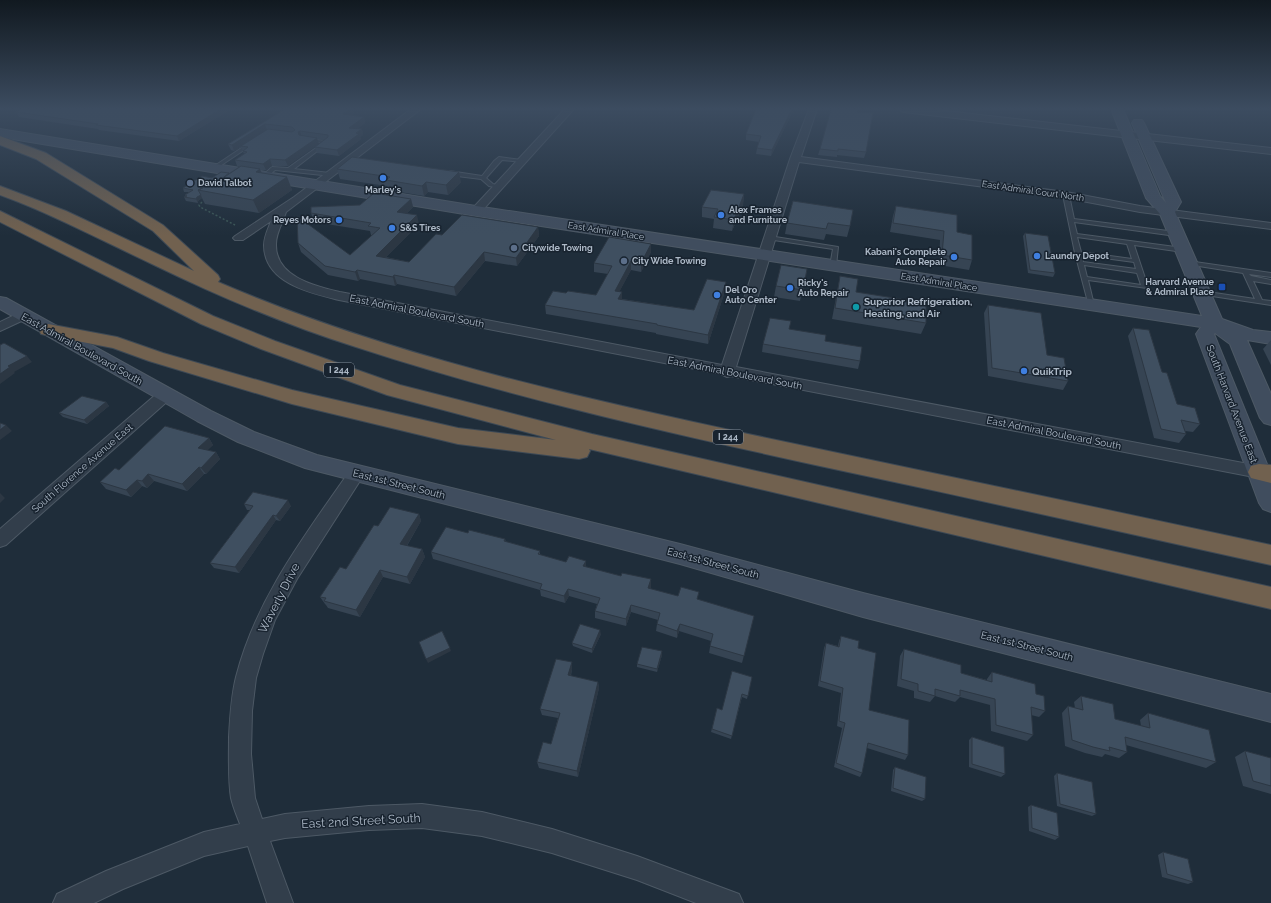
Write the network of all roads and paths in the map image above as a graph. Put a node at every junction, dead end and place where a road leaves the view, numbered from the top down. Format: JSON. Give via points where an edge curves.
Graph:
{"nodes":[{"id":1,"x":29,"y":151,"type":"edge"},
{"id":2,"x":111,"y":151,"type":"edge"},
{"id":3,"x":241,"y":151,"type":"edge"},
{"id":4,"x":317,"y":151,"type":"edge"},
{"id":5,"x":360,"y":151,"type":"edge"},
{"id":6,"x":531,"y":151,"type":"edge"},
{"id":7,"x":797,"y":151,"type":"edge"},
{"id":8,"x":1135,"y":151,"type":"edge"},
{"id":9,"x":1151,"y":151,"type":"edge"},
{"id":10,"x":351,"y":158,"type":"junction"},
{"id":11,"x":794,"y":159,"type":"junction"},
{"id":12,"x":362,"y":160,"type":"edge"},
{"id":13,"x":522,"y":161,"type":"junction"},
{"id":14,"x":215,"y":168,"type":"junction"},
{"id":15,"x":445,"y":172,"type":"edge"},
{"id":16,"x":292,"y":174,"type":"junction"},
{"id":17,"x":330,"y":175,"type":"junction"},
{"id":18,"x":483,"y":178,"type":"junction"},
{"id":19,"x":317,"y":186,"type":"junction"},
{"id":20,"x":497,"y":187,"type":"junction"},
{"id":21,"x":0,"y":190,"type":"edge"},
{"id":22,"x":1066,"y":195,"type":"junction"},
{"id":23,"x":202,"y":202,"type":"dead end"},
{"id":24,"x":281,"y":211,"type":"junction"},
{"id":25,"x":476,"y":211,"type":"junction"},
{"id":26,"x":1167,"y":212,"type":"junction"},
{"id":27,"x":0,"y":216,"type":"edge"},
{"id":28,"x":1071,"y":220,"type":"junction"},
{"id":29,"x":1271,"y":226,"type":"edge"},
{"id":30,"x":250,"y":231,"type":"junction"},
{"id":31,"x":1176,"y":234,"type":"junction"},
{"id":32,"x":1074,"y":235,"type":"junction"},
{"id":33,"x":239,"y":238,"type":"dead end"},
{"id":34,"x":769,"y":238,"type":"junction"},
{"id":35,"x":1130,"y":243,"type":"junction"},
{"id":36,"x":1078,"y":252,"type":"junction"},
{"id":37,"x":764,"y":255,"type":"junction"},
{"id":38,"x":1186,"y":256,"type":"junction"},
{"id":39,"x":1136,"y":261,"type":"junction"},
{"id":40,"x":1080,"y":263,"type":"junction"},
{"id":41,"x":833,"y":266,"type":"junction"},
{"id":42,"x":1140,"y":271,"type":"junction"},
{"id":43,"x":1245,"y":271,"type":"junction"},
{"id":44,"x":1271,"y":275,"type":"edge"},
{"id":45,"x":1084,"y":278,"type":"junction"},
{"id":46,"x":1249,"y":278,"type":"junction"},
{"id":47,"x":1271,"y":282,"type":"edge"},
{"id":48,"x":226,"y":292,"type":"junction"},
{"id":49,"x":1201,"y":293,"type":"junction"},
{"id":50,"x":0,"y":302,"type":"edge"},
{"id":51,"x":1260,"y":302,"type":"junction"},
{"id":52,"x":1271,"y":303,"type":"edge"},
{"id":53,"x":1091,"y":305,"type":"junction"},
{"id":54,"x":22,"y":315,"type":"junction"},
{"id":55,"x":1214,"y":324,"type":"junction"},
{"id":56,"x":1271,"y":324,"type":"edge"},
{"id":57,"x":0,"y":327,"type":"edge"},
{"id":58,"x":48,"y":330,"type":"junction"},
{"id":59,"x":1271,"y":338,"type":"edge"},
{"id":60,"x":728,"y":372,"type":"junction"},
{"id":61,"x":165,"y":395,"type":"junction"},
{"id":62,"x":1271,"y":418,"type":"edge"},
{"id":63,"x":699,"y":466,"type":"junction"},
{"id":64,"x":357,"y":473,"type":"junction"},
{"id":65,"x":1267,"y":486,"type":"edge"},
{"id":66,"x":0,"y":540,"type":"edge"},
{"id":67,"x":1271,"y":555,"type":"edge"},
{"id":68,"x":1271,"y":598,"type":"edge"},
{"id":69,"x":1271,"y":708,"type":"edge"},
{"id":70,"x":256,"y":832,"type":"junction"},
{"id":71,"x":66,"y":903,"type":"edge"},
{"id":72,"x":280,"y":903,"type":"edge"},
{"id":73,"x":730,"y":903,"type":"edge"}],
"edges":[{"from":1,"to":48,"type":"highway","via":[[42,156],[158,228]]},
{"from":2,"to":14,"type":"main road","name":"East Admiral Place"},
{"from":3,"to":14,"type":"lane"},
{"from":4,"to":16,"type":"lane"},
{"from":5,"to":10,"type":"street"},
{"from":6,"to":13,"type":"street"},
{"from":7,"to":11,"type":"street"},
{"from":8,"to":26,"type":"main road","via":[[1153,198]]},
{"from":9,"to":26,"type":"main road","via":[[1174,202]]},
{"from":10,"to":12,"type":"lane"},
{"from":10,"to":17,"type":"street"},
{"from":11,"to":22,"type":"street","name":"East Admiral Court North"},
{"from":11,"to":34,"type":"street"},
{"from":13,"to":18,"type":"lane","via":[[501,158]]},
{"from":13,"to":20,"type":"street"},
{"from":14,"to":16,"type":"main road","name":"East Admiral Place","via":[[244,177]]},
{"from":15,"to":18,"type":"lane"},
{"from":16,"to":17,"type":"lane"},
{"from":16,"to":19,"type":"main road","name":"East Admiral Place"},
{"from":17,"to":19,"type":"street"},
{"from":18,"to":20,"type":"lane"},
{"from":19,"to":24,"type":"street"},
{"from":19,"to":25,"type":"main road","name":"East Admiral Place"},
{"from":20,"to":25,"type":"street"},
{"from":21,"to":48,"type":"highway","number":"I 244","via":[[71,217]]},
{"from":22,"to":26,"type":"street","name":"East Admiral Court North"},
{"from":22,"to":28,"type":"lane"},
{"from":23,"to":30,"type":"path","via":[[200,207]]},
{"from":24,"to":30,"type":"street"},
{"from":24,"to":60,"type":"street","name":"East Admiral Boulevard South","via":[[270,245],[272,259],[289,278],[312,289]]},
{"from":25,"to":37,"type":"main road","name":"East Admiral Place"},
{"from":26,"to":29,"type":"street","name":"East Admiral Court North"},
{"from":26,"to":31,"type":"main road"},
{"from":27,"to":63,"type":"highway","number":"I 244","via":[[207,320],[268,345],[394,390],[577,439]]},
{"from":28,"to":31,"type":"lane"},
{"from":28,"to":32,"type":"lane"},
{"from":30,"to":33,"type":"street"},
{"from":31,"to":38,"type":"main road"},
{"from":32,"to":35,"type":"lane"},
{"from":32,"to":36,"type":"lane"},
{"from":34,"to":37,"type":"street"},
{"from":34,"to":41,"type":"lane","via":[[836,248]]},
{"from":35,"to":38,"type":"lane"},
{"from":35,"to":39,"type":"lane"},
{"from":36,"to":39,"type":"lane"},
{"from":36,"to":40,"type":"lane"},
{"from":37,"to":41,"type":"main road","name":"East Admiral Place"},
{"from":37,"to":60,"type":"street"},
{"from":38,"to":43,"type":"lane"},
{"from":38,"to":49,"type":"main road"},
{"from":39,"to":42,"type":"lane"},
{"from":40,"to":42,"type":"lane"},
{"from":40,"to":45,"type":"lane"},
{"from":41,"to":53,"type":"main road","name":"East Admiral Place"},
{"from":42,"to":45,"type":"lane","via":[[1145,287]]},
{"from":43,"to":44,"type":"lane"},
{"from":43,"to":46,"type":"lane"},
{"from":45,"to":53,"type":"lane"},
{"from":46,"to":47,"type":"lane"},
{"from":46,"to":51,"type":"lane"},
{"from":48,"to":67,"type":"highway","number":"I 244","via":[[358,342],[518,390]]},
{"from":49,"to":51,"type":"lane"},
{"from":49,"to":55,"type":"main road"},
{"from":50,"to":54,"type":"main road","name":"East Admiral Boulevard South"},
{"from":51,"to":52,"type":"lane"},
{"from":53,"to":55,"type":"main road","name":"East Admiral Place"},
{"from":54,"to":57,"type":"street"},
{"from":54,"to":58,"type":"main road","name":"East Admiral Boulevard South"},
{"from":55,"to":56,"type":"main road","via":[[1240,319]]},
{"from":55,"to":59,"type":"main road","via":[[1250,335]]},
{"from":55,"to":62,"type":"main road","name":"South Harvard Avenue East","via":[[1238,341]]},
{"from":55,"to":65,"type":"main road","name":"South Harvard Avenue East","via":[[1205,334]]},
{"from":58,"to":61,"type":"main road","name":"East Admiral Boulevard South"},
{"from":58,"to":63,"type":"highway","via":[[117,344],[292,397],[458,436]]},
{"from":60,"to":65,"type":"street","name":"East Admiral Boulevard South"},
{"from":61,"to":64,"type":"main road","name":"East 1st Street South","via":[[258,442],[313,462]]},
{"from":61,"to":66,"type":"street","name":"South Florence Avenue East"},
{"from":63,"to":68,"type":"highway","number":"I 244"},
{"from":64,"to":69,"type":"main road","name":"East 1st Street South"},
{"from":64,"to":70,"type":"street","name":"Waverly Drive","via":[[290,573],[266,618],[251,660],[240,711],[240,754],[243,798]]},
{"from":70,"to":71,"type":"street","name":"East 2nd Street South","via":[[204,844]]},
{"from":70,"to":72,"type":"street","name":"Waverly Drive"},
{"from":70,"to":73,"type":"street","name":"East 2nd Street South","via":[[285,826],[422,816],[482,824],[552,841],[637,868]]}]}
